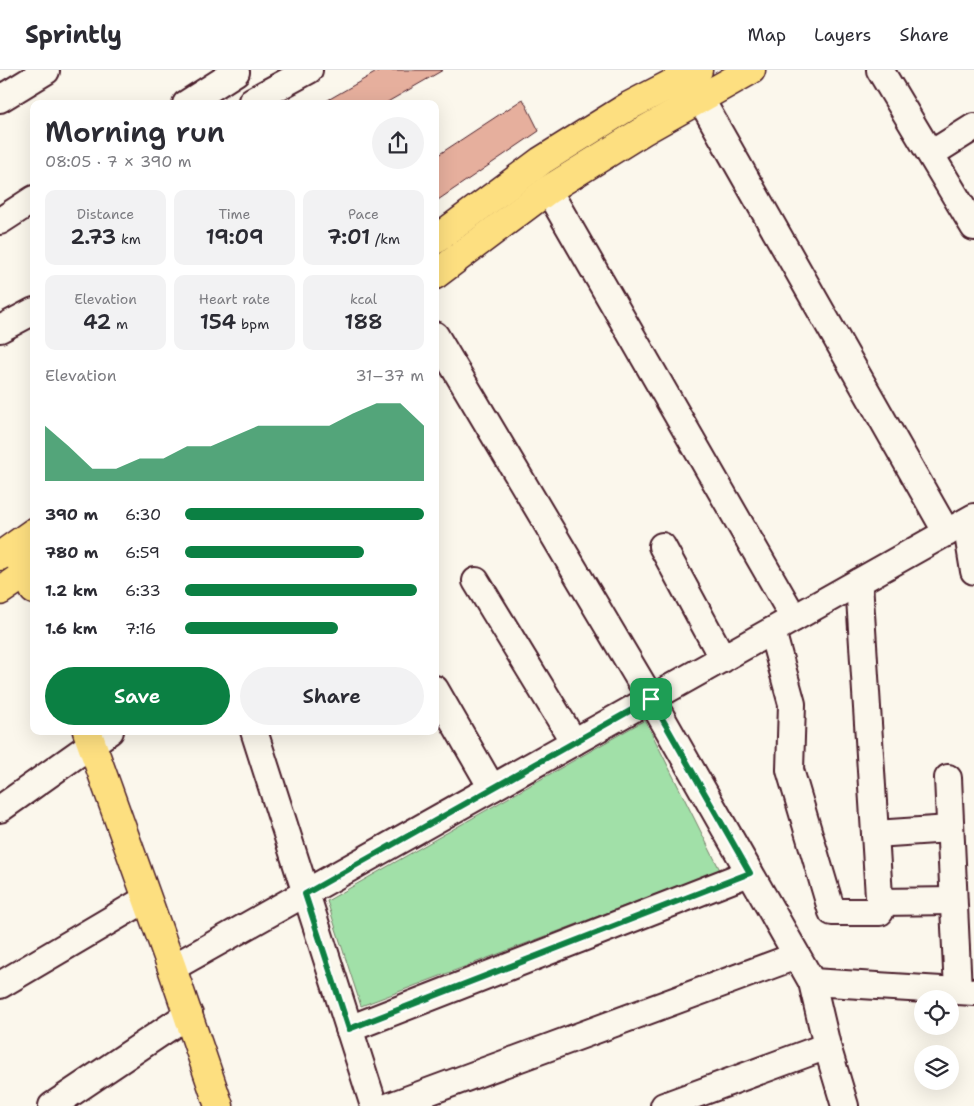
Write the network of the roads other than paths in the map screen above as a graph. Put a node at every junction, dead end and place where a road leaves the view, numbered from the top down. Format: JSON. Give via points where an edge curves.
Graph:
{"nodes":[{"id":1,"x":308,"y":70,"type":"edge"},
{"id":2,"x":698,"y":70,"type":"edge"},
{"id":3,"x":751,"y":70,"type":"edge"},
{"id":4,"x":880,"y":70,"type":"edge"},
{"id":5,"x":46,"y":71,"type":"edge"},
{"id":6,"x":236,"y":71,"type":"edge"},
{"id":7,"x":700,"y":98,"type":"junction"},
{"id":8,"x":0,"y":99,"type":"edge"},
{"id":9,"x":192,"y":100,"type":"edge"},
{"id":10,"x":252,"y":100,"type":"edge"},
{"id":11,"x":256,"y":100,"type":"edge"},
{"id":12,"x":974,"y":126,"type":"edge"},
{"id":13,"x":931,"y":154,"type":"junction"},
{"id":14,"x":548,"y":190,"type":"junction"},
{"id":15,"x":30,"y":201,"type":"edge"},
{"id":16,"x":0,"y":220,"type":"edge"},
{"id":17,"x":974,"y":227,"type":"edge"},
{"id":18,"x":439,"y":237,"type":"edge"},
{"id":19,"x":439,"y":272,"type":"edge"},
{"id":20,"x":30,"y":314,"type":"edge"},
{"id":21,"x":0,"y":329,"type":"edge"},
{"id":22,"x":439,"y":342,"type":"edge"},
{"id":23,"x":962,"y":524,"type":"edge"},
{"id":24,"x":15,"y":546,"type":"edge"},
{"id":25,"x":662,"y":546,"type":"dead end"},
{"id":26,"x":974,"y":571,"type":"edge"},
{"id":27,"x":30,"y":573,"type":"edge"},
{"id":28,"x":30,"y":578,"type":"edge"},
{"id":29,"x":476,"y":580,"type":"dead end"},
{"id":30,"x":860,"y":582,"type":"junction"},
{"id":31,"x":0,"y":591,"type":"edge"},
{"id":32,"x":794,"y":618,"type":"junction"},
{"id":33,"x":772,"y":631,"type":"junction"},
{"id":34,"x":723,"y":659,"type":"junction"},
{"id":35,"x":439,"y":696,"type":"edge"},
{"id":36,"x":651,"y":699,"type":"junction"},
{"id":37,"x":96,"y":735,"type":"edge"},
{"id":38,"x":255,"y":735,"type":"edge"},
{"id":39,"x":574,"y":742,"type":"junction"},
{"id":40,"x":948,"y":778,"type":"dead end"},
{"id":41,"x":492,"y":788,"type":"junction"},
{"id":42,"x":0,"y":809,"type":"edge"},
{"id":43,"x":950,"y":830,"type":"junction"},
{"id":44,"x":876,"y":834,"type":"junction"},
{"id":45,"x":750,"y":873,"type":"junction"},
{"id":46,"x":305,"y":894,"type":"junction"},
{"id":47,"x":146,"y":899,"type":"junction"},
{"id":48,"x":954,"y":900,"type":"junction"},
{"id":49,"x":880,"y":902,"type":"junction"},
{"id":50,"x":796,"y":956,"type":"junction"},
{"id":51,"x":172,"y":968,"type":"junction"},
{"id":52,"x":812,"y":982,"type":"junction"},
{"id":53,"x":0,"y":985,"type":"edge"},
{"id":54,"x":966,"y":991,"type":"edge"},
{"id":55,"x":189,"y":1014,"type":"junction"},
{"id":56,"x":349,"y":1029,"type":"junction"},
{"id":57,"x":827,"y":1046,"type":"junction"},
{"id":58,"x":52,"y":1106,"type":"edge"},
{"id":59,"x":219,"y":1106,"type":"edge"},
{"id":60,"x":374,"y":1106,"type":"edge"},
{"id":61,"x":390,"y":1106,"type":"edge"},
{"id":62,"x":664,"y":1106,"type":"edge"},
{"id":63,"x":845,"y":1106,"type":"edge"}],
"edges":[{"from":1,"to":11,"type":"street"},
{"from":2,"to":18,"type":"main road","via":[[629,106],[541,161]]},
{"from":3,"to":7,"type":"main road"},
{"from":4,"to":13,"type":"street"},
{"from":5,"to":8,"type":"street"},
{"from":6,"to":9,"type":"street"},
{"from":6,"to":10,"type":"street"},
{"from":7,"to":14,"type":"main road"},
{"from":7,"to":23,"type":"street"},
{"from":12,"to":13,"type":"street"},
{"from":13,"to":17,"type":"street"},
{"from":14,"to":19,"type":"main road"},
{"from":14,"to":32,"type":"street"},
{"from":15,"to":16,"type":"street"},
{"from":20,"to":21,"type":"street"},
{"from":22,"to":36,"type":"street"},
{"from":23,"to":26,"type":"street"},
{"from":23,"to":30,"type":"street"},
{"from":24,"to":27,"type":"main road"},
{"from":25,"to":34,"type":"street"},
{"from":28,"to":31,"type":"main road"},
{"from":29,"to":39,"type":"street"},
{"from":30,"to":32,"type":"street"},
{"from":30,"to":44,"type":"street"},
{"from":32,"to":33,"type":"street"},
{"from":33,"to":34,"type":"street"},
{"from":33,"to":49,"type":"street","via":[[792,704],[790,770],[832,912],[880,912]]},
{"from":34,"to":36,"type":"street"},
{"from":35,"to":41,"type":"street"},
{"from":36,"to":39,"type":"street"},
{"from":36,"to":45,"type":"street"},
{"from":37,"to":42,"type":"street"},
{"from":37,"to":47,"type":"main road"},
{"from":38,"to":46,"type":"street"},
{"from":39,"to":41,"type":"street"},
{"from":40,"to":43,"type":"street"},
{"from":41,"to":46,"type":"street"},
{"from":43,"to":44,"type":"street"},
{"from":43,"to":48,"type":"street"},
{"from":44,"to":49,"type":"street"},
{"from":45,"to":50,"type":"street"},
{"from":45,"to":56,"type":"street"},
{"from":46,"to":51,"type":"street"},
{"from":46,"to":56,"type":"street"},
{"from":47,"to":51,"type":"main road"},
{"from":47,"to":53,"type":"street"},
{"from":48,"to":49,"type":"street"},
{"from":48,"to":54,"type":"street"},
{"from":50,"to":52,"type":"street"},
{"from":50,"to":61,"type":"street"},
{"from":51,"to":55,"type":"main road"},
{"from":52,"to":54,"type":"street"},
{"from":52,"to":57,"type":"street"},
{"from":55,"to":58,"type":"street"},
{"from":55,"to":59,"type":"main road"},
{"from":56,"to":60,"type":"street"},
{"from":57,"to":62,"type":"street"},
{"from":57,"to":63,"type":"street"}]}
